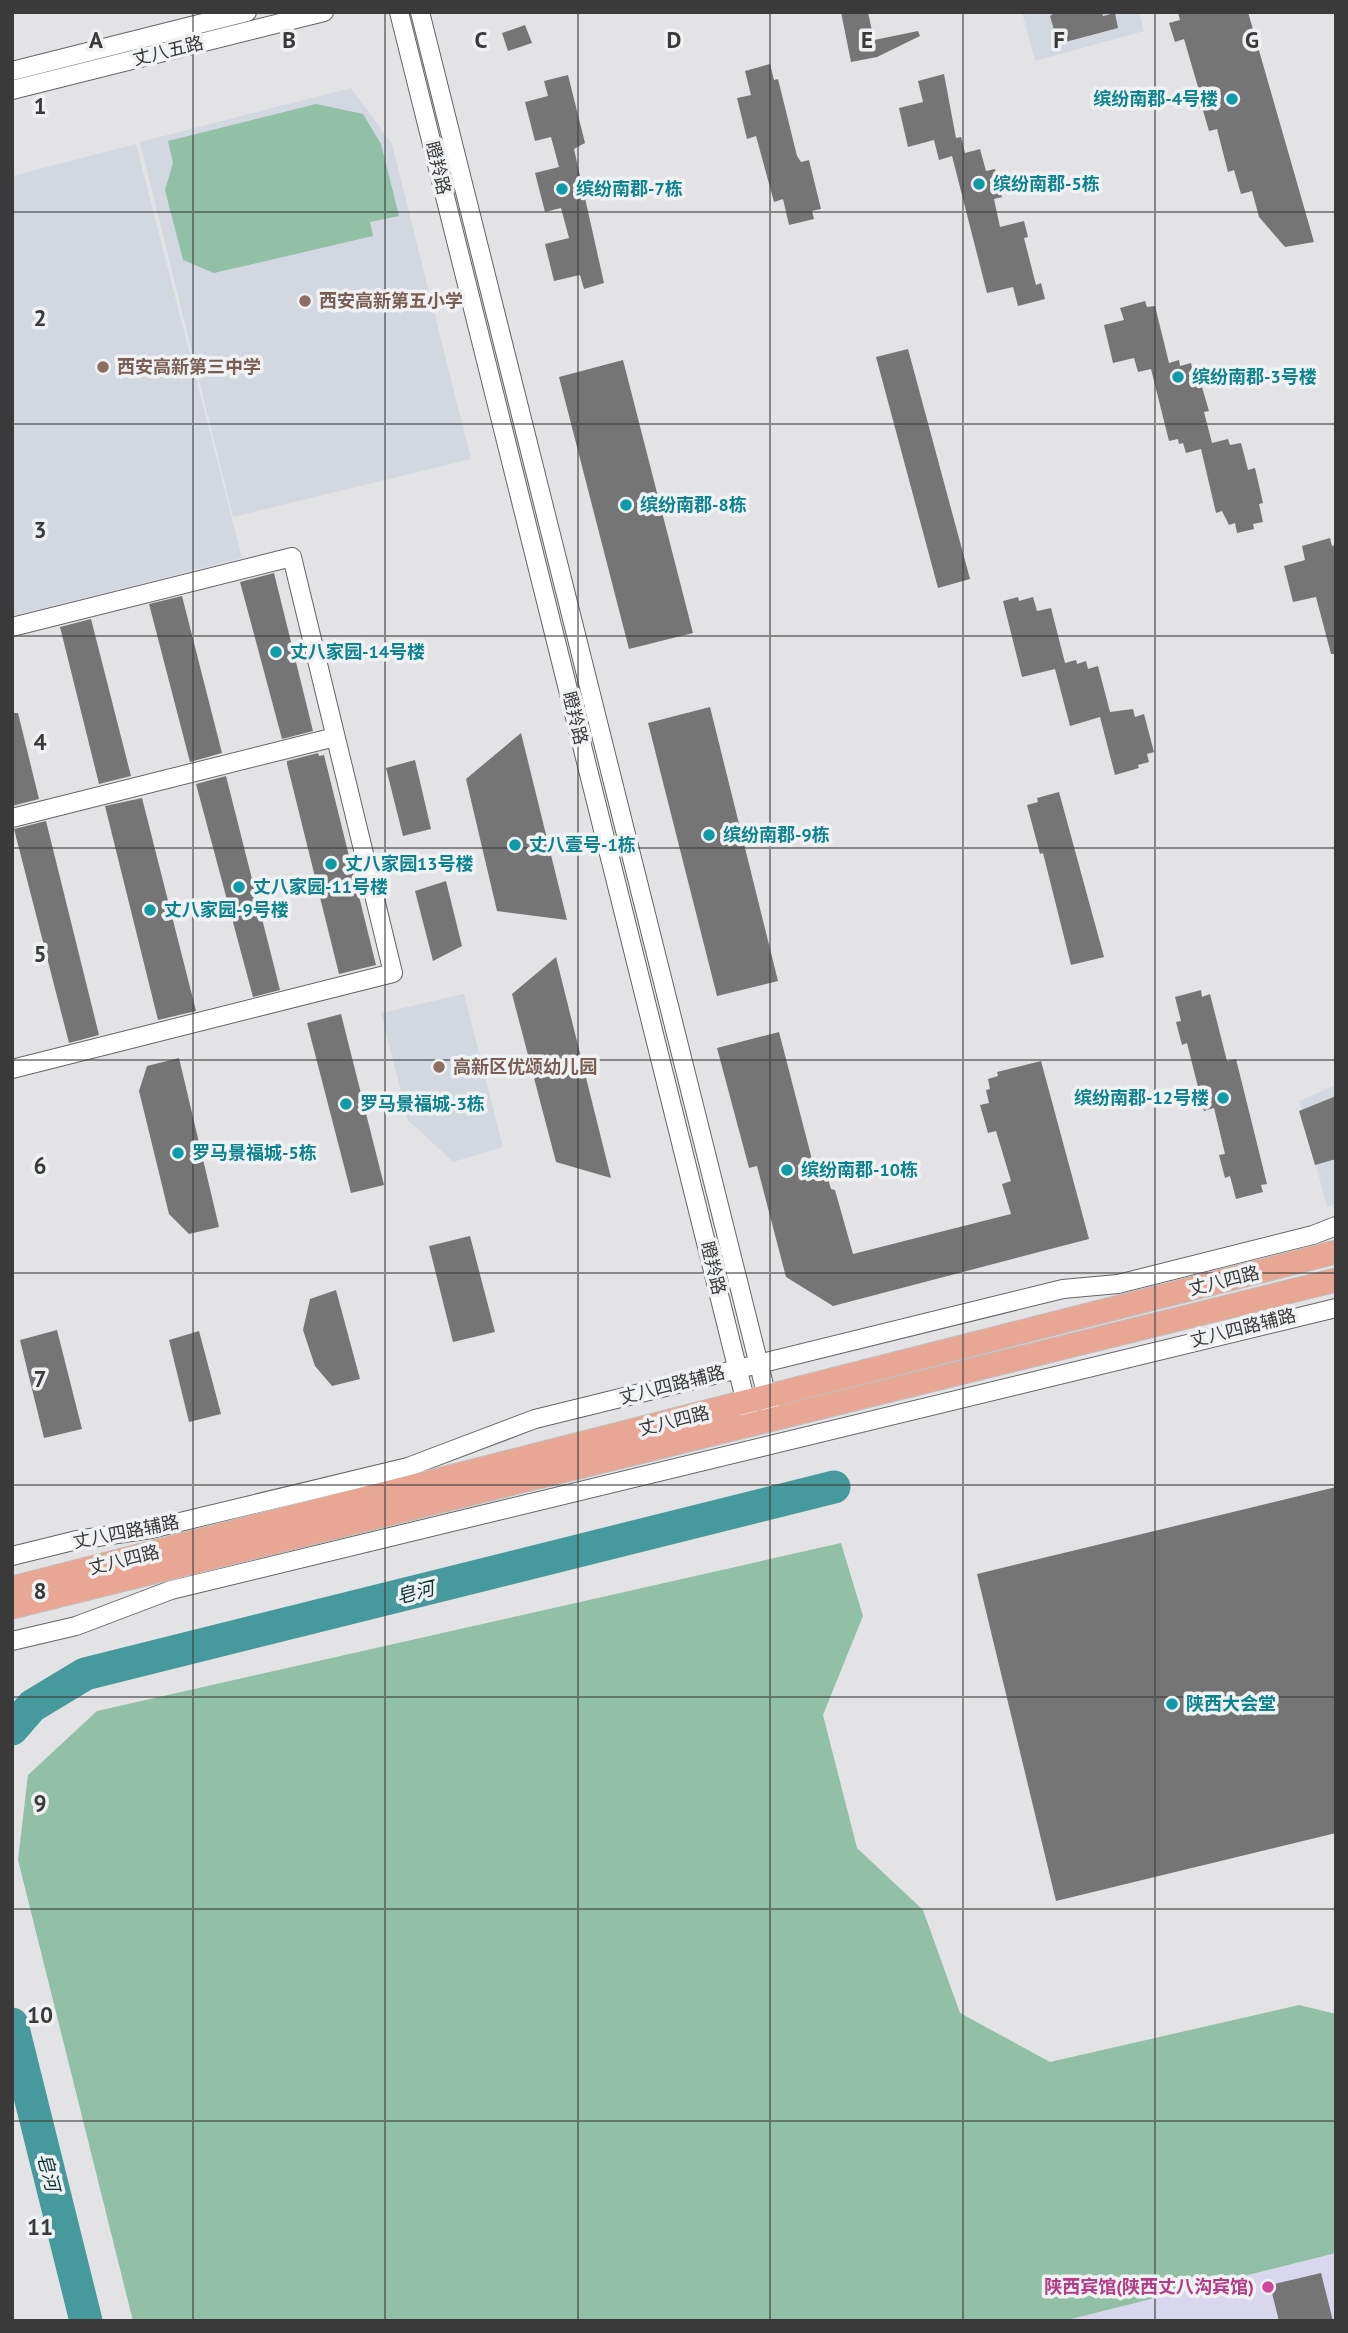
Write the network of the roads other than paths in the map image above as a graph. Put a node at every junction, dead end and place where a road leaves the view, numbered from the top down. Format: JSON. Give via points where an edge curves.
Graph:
{"nodes":[{"id":1,"x":247,"y":12,"type":"edge"},
{"id":2,"x":324,"y":12,"type":"edge"},
{"id":3,"x":399,"y":12,"type":"edge"},
{"id":4,"x":420,"y":12,"type":"edge"},
{"id":5,"x":12,"y":71,"type":"edge"},
{"id":6,"x":12,"y":90,"type":"edge"},
{"id":7,"x":12,"y":626,"type":"edge"},
{"id":8,"x":335,"y":737,"type":"junction"},
{"id":9,"x":12,"y":818,"type":"edge"},
{"id":10,"x":12,"y":1069,"type":"edge"},
{"id":11,"x":1336,"y":1226,"type":"edge"},
{"id":12,"x":1336,"y":1252,"type":"edge"},
{"id":13,"x":1336,"y":1280,"type":"edge"},
{"id":14,"x":1336,"y":1308,"type":"edge"},
{"id":15,"x":759,"y":1364,"type":"junction"},
{"id":16,"x":738,"y":1369,"type":"junction"},
{"id":17,"x":759,"y":1411,"type":"junction"},
{"id":18,"x":12,"y":1556,"type":"edge"},
{"id":19,"x":12,"y":1588,"type":"edge"},
{"id":20,"x":12,"y":1607,"type":"edge"},
{"id":21,"x":12,"y":1641,"type":"edge"}],
"edges":[{"from":1,"to":5,"type":"street","name":"丈八五路"},
{"from":2,"to":6,"type":"street","name":"丈八五路"},
{"from":3,"to":16,"type":"street","name":"瞪羚路"},
{"from":4,"to":15,"type":"street","name":"瞪羚路"},
{"from":7,"to":8,"type":"street","via":[[292,557]]},
{"from":8,"to":9,"type":"street"},
{"from":8,"to":10,"type":"street","via":[[393,973]]},
{"from":11,"to":15,"type":"street","name":"丈八四路辅路","via":[[1118,1284],[1063,1289]]},
{"from":12,"to":17,"type":"main road","name":"丈八四路"},
{"from":13,"to":17,"type":"main road","name":"丈八四路"},
{"from":14,"to":21,"type":"street","name":"丈八四路辅路","via":[[172,1590],[76,1626]]},
{"from":15,"to":16,"type":"street","name":"丈八四路辅路"},
{"from":15,"to":17,"type":"street","name":"瞪羚路"},
{"from":16,"to":17,"type":"street","name":"瞪羚路"},
{"from":16,"to":18,"type":"street","name":"丈八四路辅路","via":[[535,1419],[408,1467],[152,1529]]},
{"from":17,"to":19,"type":"main road","name":"丈八四路"},
{"from":17,"to":20,"type":"main road","name":"丈八四路"}]}
